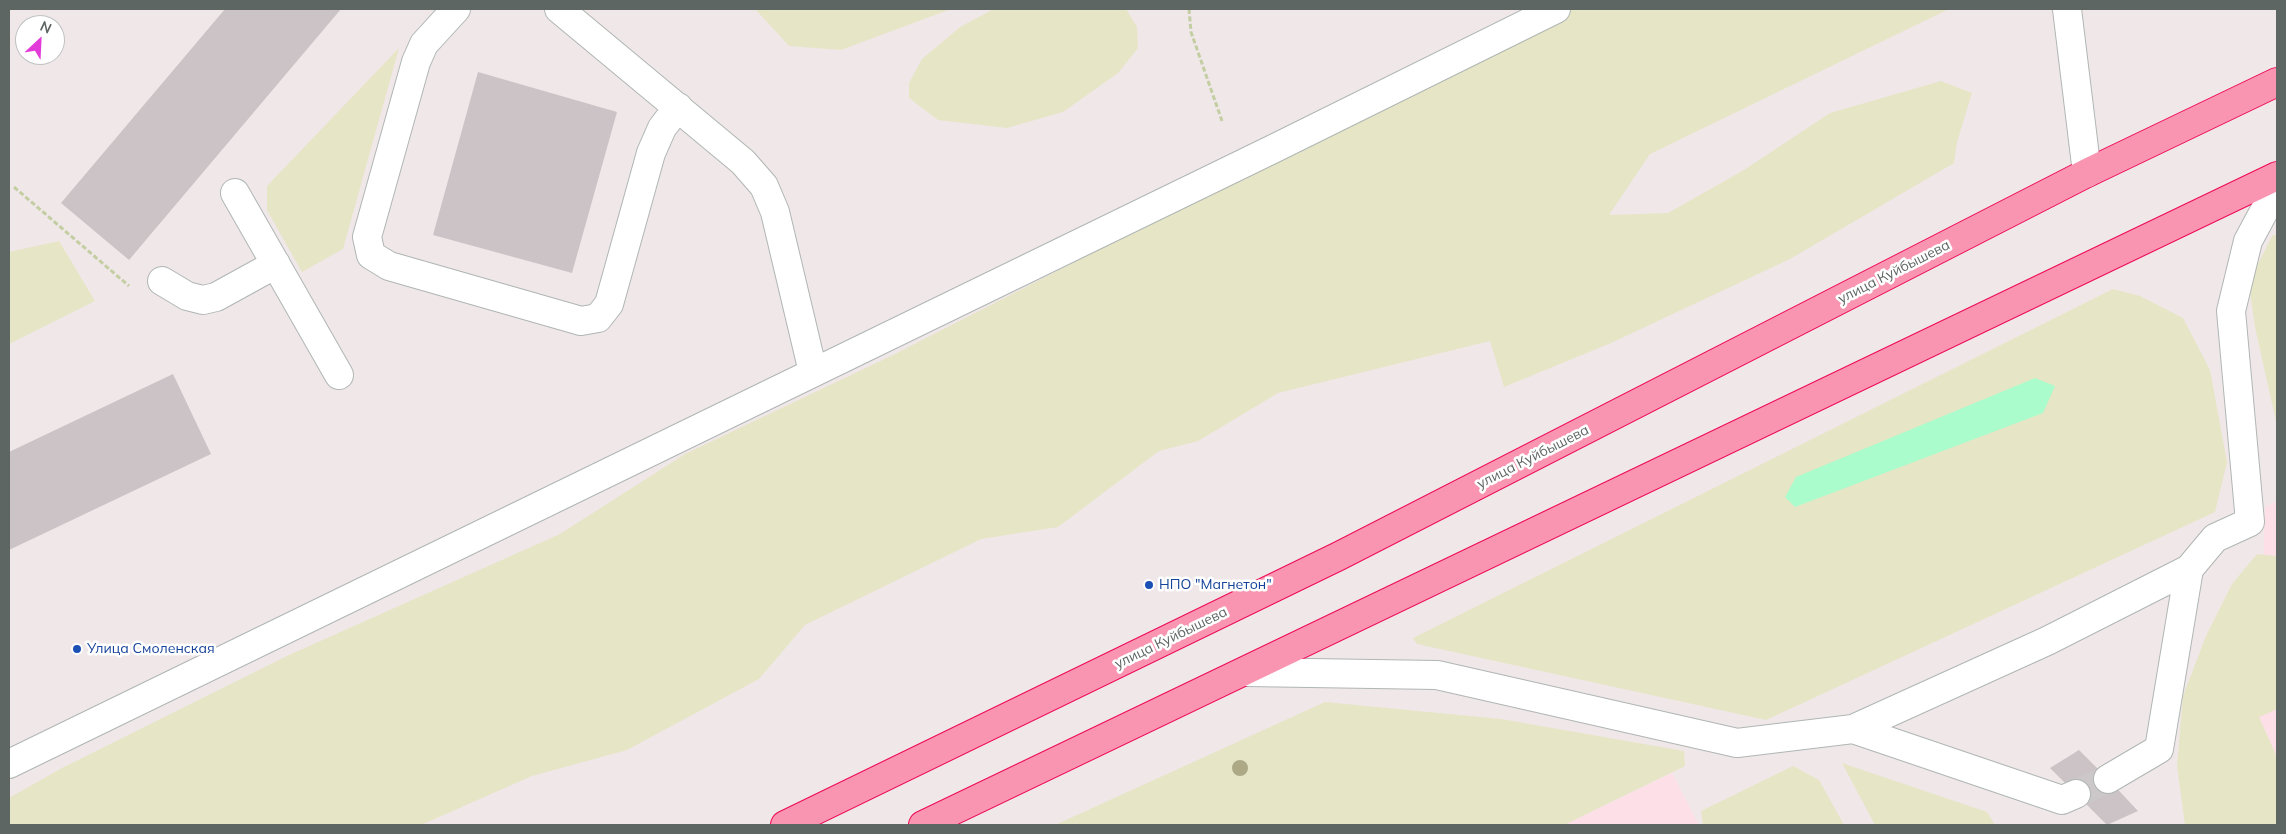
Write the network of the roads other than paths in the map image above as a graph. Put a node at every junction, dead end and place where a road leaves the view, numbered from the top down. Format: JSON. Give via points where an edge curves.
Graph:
{"nodes":[{"id":1,"x":559,"y":9,"type":"edge"},
{"id":2,"x":1556,"y":9,"type":"edge"},
{"id":3,"x":2067,"y":9,"type":"edge"},
{"id":4,"x":452,"y":10,"type":"edge"},
{"id":5,"x":2277,"y":82,"type":"edge"},
{"id":6,"x":678,"y":108,"type":"junction"},
{"id":7,"x":2087,"y":173,"type":"junction"},
{"id":8,"x":2277,"y":176,"type":"edge"},
{"id":9,"x":2277,"y":187,"type":"edge"},
{"id":10,"x":235,"y":193,"type":"dead end"},
{"id":11,"x":276,"y":264,"type":"junction"},
{"id":12,"x":162,"y":281,"type":"dead end"},
{"id":13,"x":813,"y":372,"type":"junction"},
{"id":14,"x":339,"y":375,"type":"dead end"},
{"id":15,"x":2189,"y":568,"type":"junction"},
{"id":16,"x":1246,"y":672,"type":"junction"},
{"id":17,"x":1853,"y":729,"type":"junction"},
{"id":18,"x":9,"y":764,"type":"edge"},
{"id":19,"x":2108,"y":779,"type":"tunnel mouth"},
{"id":20,"x":2076,"y":794,"type":"tunnel mouth"},
{"id":21,"x":786,"y":825,"type":"edge"},
{"id":22,"x":923,"y":825,"type":"edge"}],
"edges":[{"from":1,"to":6,"type":"street"},
{"from":2,"to":13,"type":"street"},
{"from":3,"to":7,"type":"street"},
{"from":4,"to":6,"type":"street","via":[[424,44],[416,62],[367,237],[370,255],[389,266],[581,320],[598,318],[609,304],[651,153],[662,128]]},
{"from":5,"to":7,"type":"highway","name":"улица Куйбышева"},
{"from":6,"to":13,"type":"street","via":[[743,162],[764,186],[775,212]]},
{"from":7,"to":21,"type":"highway","name":"улица Куйбышева","via":[[1339,556]]},
{"from":8,"to":16,"type":"highway"},
{"from":9,"to":15,"type":"street","via":[[2248,241],[2231,311],[2250,522],[2215,538]]},
{"from":10,"to":11,"type":"street"},
{"from":11,"to":12,"type":"street","via":[[216,297],[203,300],[187,296]]},
{"from":11,"to":14,"type":"street"},
{"from":13,"to":18,"type":"street"},
{"from":15,"to":17,"type":"street","via":[[2047,641]]},
{"from":15,"to":19,"type":"street","via":[[2159,749]]},
{"from":16,"to":17,"type":"street","via":[[1437,675],[1737,743]]},
{"from":16,"to":22,"type":"highway"},
{"from":17,"to":20,"type":"street","via":[[2062,800]]}]}
